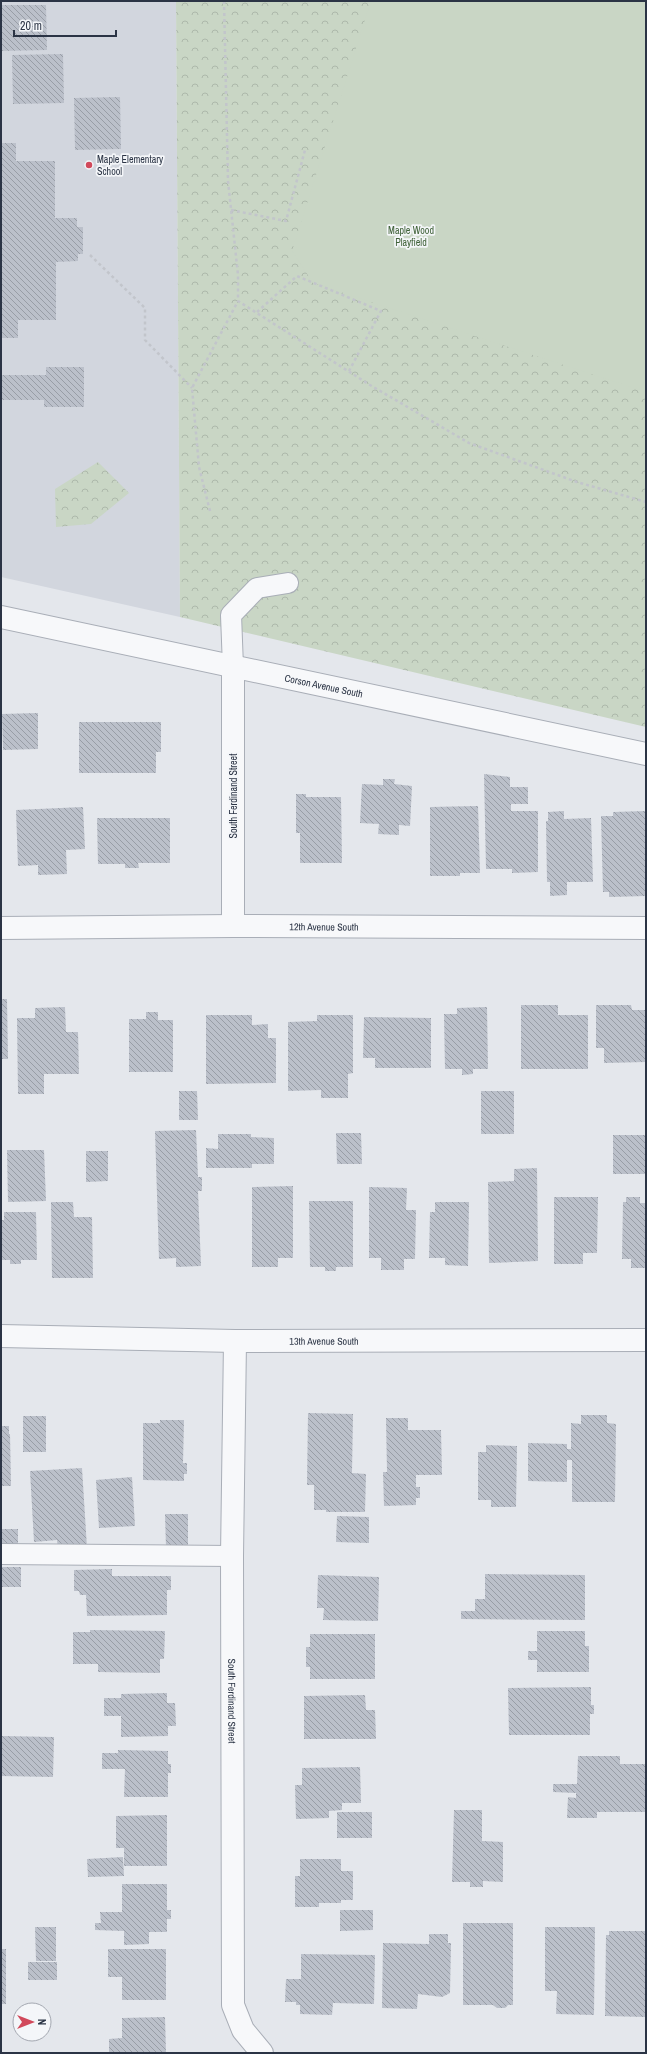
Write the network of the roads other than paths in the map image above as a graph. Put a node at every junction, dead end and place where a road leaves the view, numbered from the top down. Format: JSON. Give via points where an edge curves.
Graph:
{"nodes":[{"id":1,"x":288,"y":583,"type":"dead end"},
{"id":2,"x":1,"y":617,"type":"edge"},
{"id":3,"x":233,"y":667,"type":"junction"},
{"id":4,"x":646,"y":754,"type":"edge"},
{"id":5,"x":233,"y":926,"type":"junction"},
{"id":6,"x":1,"y":928,"type":"edge"},
{"id":7,"x":646,"y":928,"type":"edge"},
{"id":8,"x":1,"y":1336,"type":"edge"},
{"id":9,"x":646,"y":1340,"type":"edge"},
{"id":10,"x":234,"y":1341,"type":"junction"},
{"id":11,"x":1,"y":1554,"type":"edge"},
{"id":12,"x":232,"y":1556,"type":"junction"},
{"id":13,"x":262,"y":2053,"type":"edge"}],
"edges":[{"from":1,"to":3,"type":"lane","via":[[257,588],[231,615]]},
{"from":2,"to":3,"type":"street","name":"Corson Avenue South"},
{"from":3,"to":4,"type":"street","name":"Corson Avenue South"},
{"from":3,"to":5,"type":"street","name":"South Ferdinand Street"},
{"from":5,"to":6,"type":"street","name":"12th Avenue South"},
{"from":5,"to":7,"type":"street","name":"12th Avenue South"},
{"from":8,"to":10,"type":"street","name":"13th Avenue South"},
{"from":9,"to":10,"type":"street","name":"13th Avenue South"},
{"from":10,"to":12,"type":"street","name":"South Ferdinand Street"},
{"from":11,"to":12,"type":"lane"},
{"from":12,"to":13,"type":"street","name":"South Ferdinand Street","via":[[233,2005],[243,2030]]}]}
